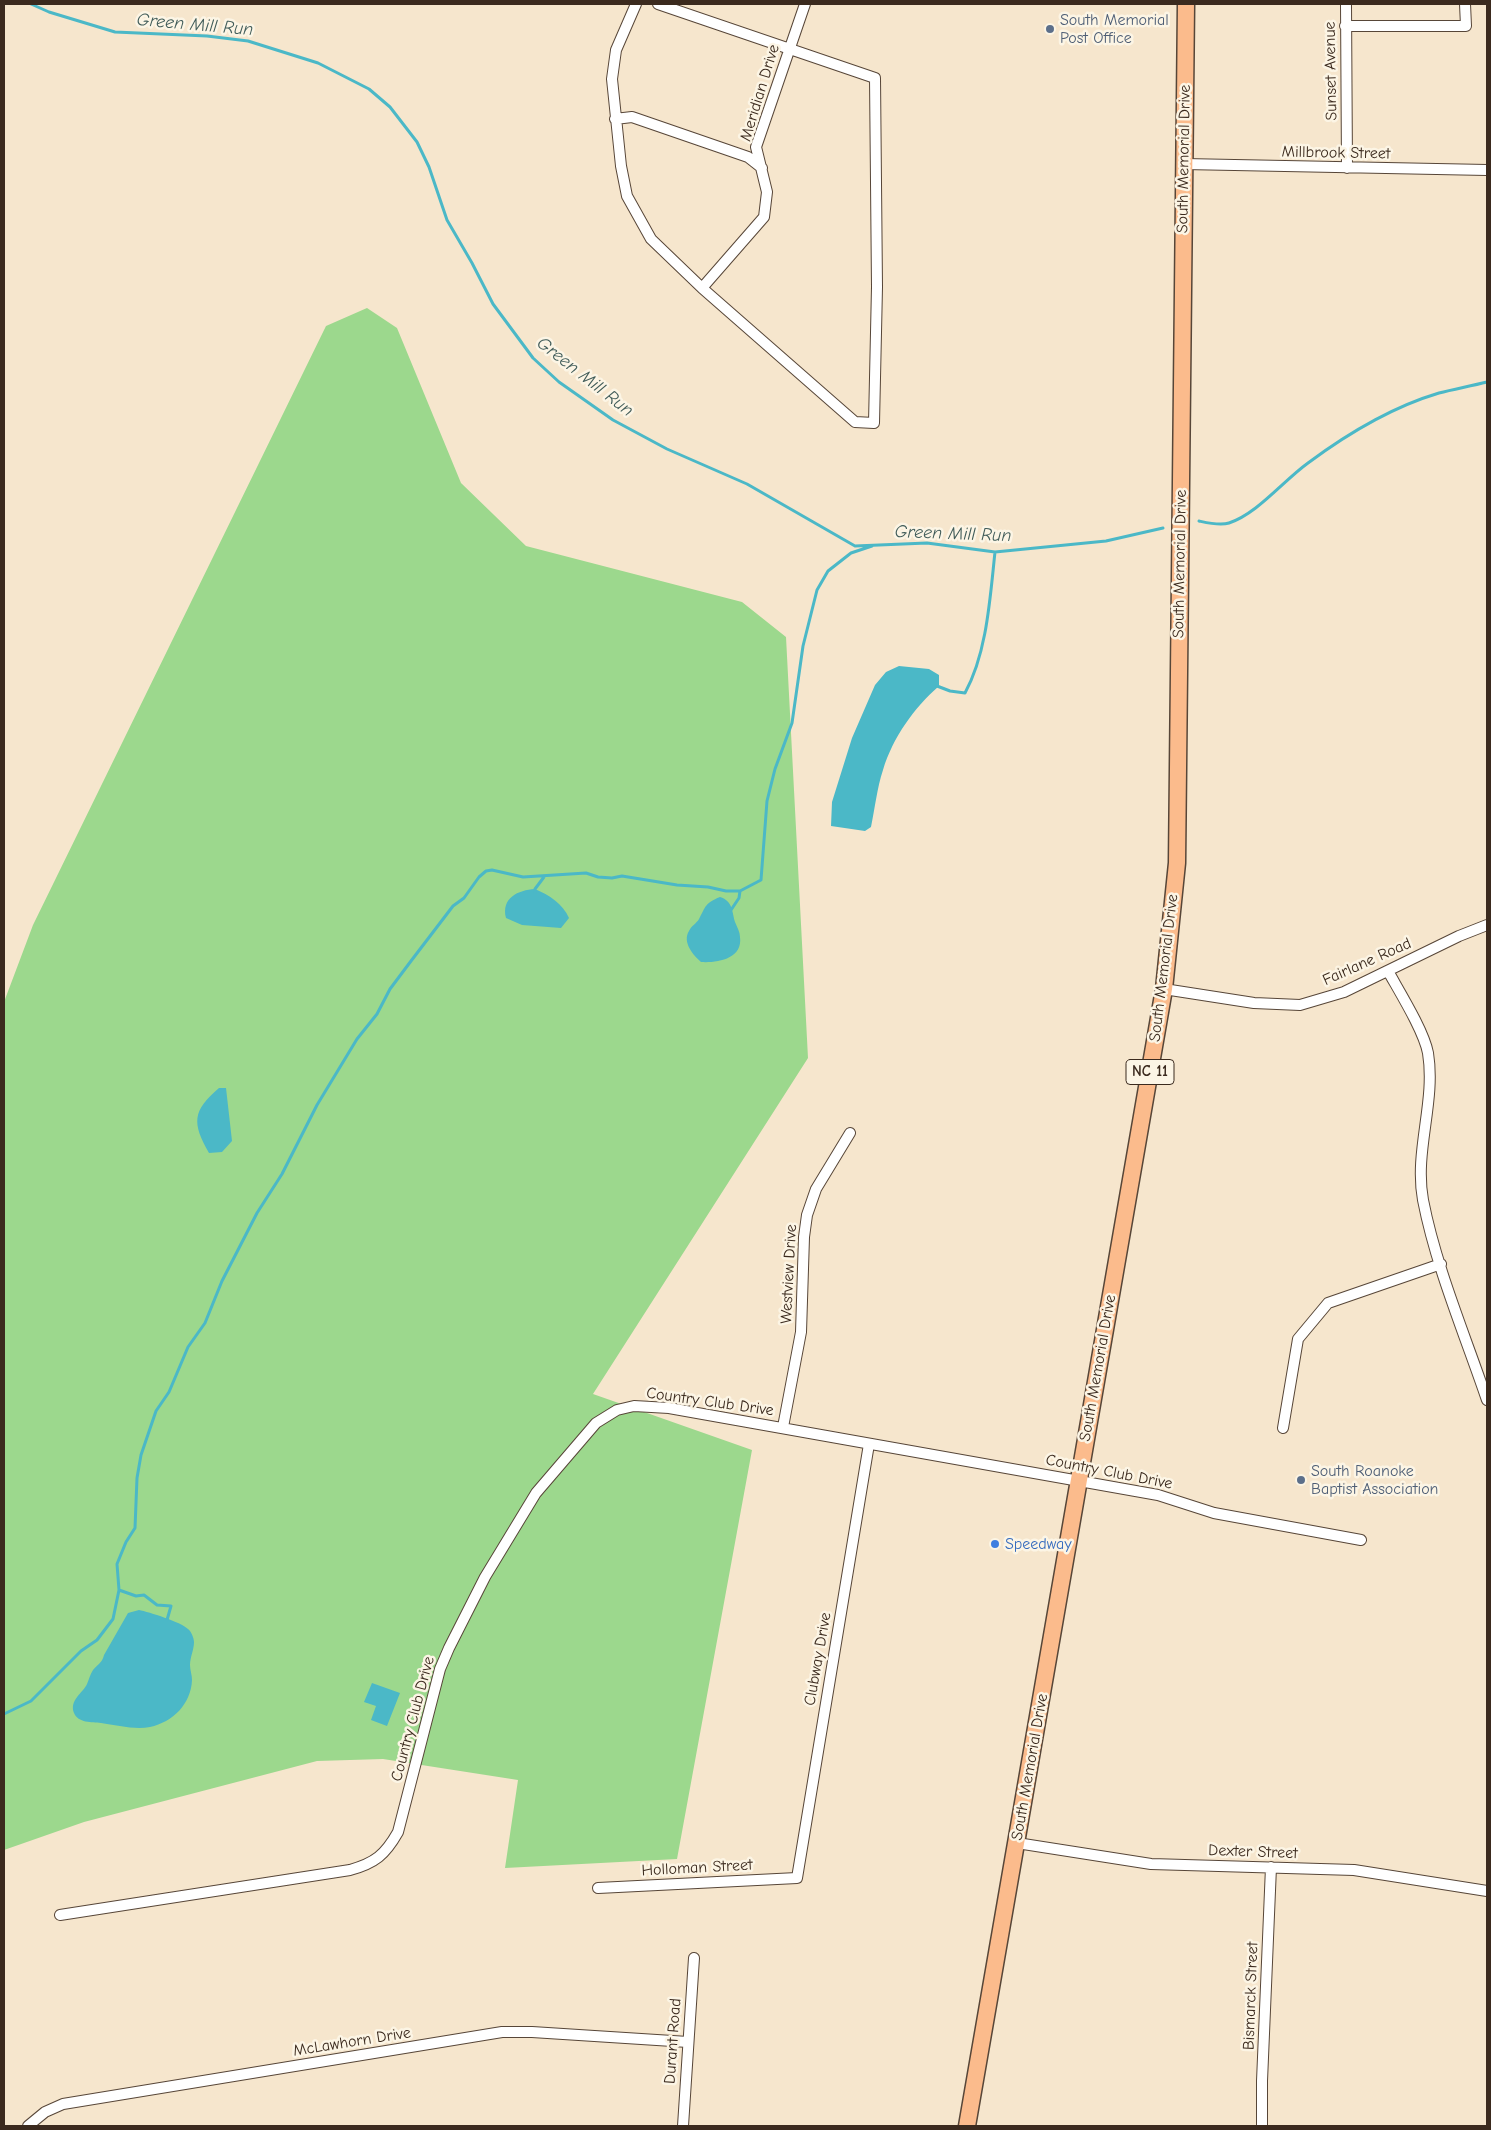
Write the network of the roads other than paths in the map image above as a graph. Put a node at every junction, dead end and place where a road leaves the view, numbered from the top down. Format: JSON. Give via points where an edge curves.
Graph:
{"nodes":[{"id":1,"x":636,"y":4,"type":"edge"},
{"id":2,"x":658,"y":4,"type":"edge"},
{"id":3,"x":805,"y":4,"type":"edge"},
{"id":4,"x":1186,"y":4,"type":"edge"},
{"id":5,"x":1346,"y":4,"type":"edge"},
{"id":6,"x":1466,"y":4,"type":"edge"},
{"id":7,"x":1345,"y":26,"type":"junction"},
{"id":8,"x":789,"y":49,"type":"junction"},
{"id":9,"x":616,"y":119,"type":"junction"},
{"id":10,"x":1184,"y":164,"type":"junction"},
{"id":11,"x":762,"y":168,"type":"junction"},
{"id":12,"x":1347,"y":168,"type":"junction"},
{"id":13,"x":1487,"y":170,"type":"edge"},
{"id":14,"x":702,"y":288,"type":"junction"},
{"id":15,"x":1487,"y":926,"type":"edge"},
{"id":16,"x":1388,"y":971,"type":"junction"},
{"id":17,"x":1164,"y":990,"type":"junction"},
{"id":18,"x":850,"y":1133,"type":"dead end"},
{"id":19,"x":1441,"y":1264,"type":"junction"},
{"id":20,"x":1487,"y":1400,"type":"edge"},
{"id":21,"x":783,"y":1427,"type":"junction"},
{"id":22,"x":1283,"y":1428,"type":"dead end"},
{"id":23,"x":869,"y":1444,"type":"junction"},
{"id":24,"x":1079,"y":1481,"type":"junction"},
{"id":25,"x":1361,"y":1540,"type":"dead end"},
{"id":26,"x":1017,"y":1843,"type":"junction"},
{"id":27,"x":1271,"y":1867,"type":"junction"},
{"id":28,"x":797,"y":1878,"type":"joint"},
{"id":29,"x":598,"y":1888,"type":"dead end"},
{"id":30,"x":1487,"y":1892,"type":"edge"},
{"id":31,"x":60,"y":1915,"type":"dead end"},
{"id":32,"x":694,"y":1958,"type":"dead end"},
{"id":33,"x":688,"y":2042,"type":"junction"},
{"id":34,"x":28,"y":2126,"type":"edge"},
{"id":35,"x":683,"y":2126,"type":"edge"},
{"id":36,"x":967,"y":2126,"type":"edge"},
{"id":37,"x":1262,"y":2126,"type":"edge"}],
"edges":[{"from":1,"to":9,"type":"street","via":[[616,50],[612,79]]},
{"from":2,"to":8,"type":"street"},
{"from":3,"to":8,"type":"street","name":"Meridian Drive"},
{"from":4,"to":10,"type":"main road","name":"South Memorial Drive","number":"NC 11"},
{"from":5,"to":7,"type":"street","name":"Sunset Avenue"},
{"from":6,"to":7,"type":"street","via":[[1466,26]]},
{"from":7,"to":12,"type":"street","name":"Sunset Avenue"},
{"from":8,"to":11,"type":"street","name":"Meridian Drive","via":[[756,147]]},
{"from":8,"to":14,"type":"street","via":[[875,78],[877,287],[874,423],[855,422]]},
{"from":9,"to":11,"type":"street","via":[[632,118],[650,124],[748,157]]},
{"from":9,"to":14,"type":"street","via":[[627,196],[651,239]]},
{"from":10,"to":12,"type":"street","name":"Millbrook Street"},
{"from":10,"to":17,"type":"main road","name":"South Memorial Drive","number":"NC 11","via":[[1177,863]]},
{"from":11,"to":14,"type":"street","name":"Meridian Drive","via":[[767,192],[764,217]]},
{"from":12,"to":13,"type":"street","name":"Millbrook Street"},
{"from":15,"to":16,"type":"street","name":"Fairlane Road"},
{"from":16,"to":17,"type":"street","name":"Fairlane Road","via":[[1344,992],[1300,1005],[1254,1003]]},
{"from":16,"to":19,"type":"street","via":[[1428,1051],[1430,1077],[1420,1175],[1423,1201]]},
{"from":17,"to":24,"type":"main road","name":"South Memorial Drive","number":"NC 11"},
{"from":18,"to":21,"type":"street","name":"Westview Drive","via":[[816,1189],[807,1215],[801,1332]]},
{"from":19,"to":20,"type":"street"},
{"from":19,"to":22,"type":"street","via":[[1328,1303],[1298,1339]]},
{"from":21,"to":23,"type":"street","name":"Country Club Drive"},
{"from":21,"to":31,"type":"street","name":"Country Club Drive","via":[[650,1406],[618,1410],[596,1423],[536,1493],[462,1620],[434,1689],[398,1832],[389,1848],[372,1862],[350,1870]]},
{"from":23,"to":24,"type":"street","name":"Country Club Drive"},
{"from":23,"to":28,"type":"street","name":"Clubway Drive"},
{"from":24,"to":25,"type":"street","name":"Country Club Drive","via":[[1158,1495],[1214,1513]]},
{"from":24,"to":26,"type":"main road","name":"South Memorial Drive","number":"NC 11"},
{"from":26,"to":27,"type":"street","name":"Dexter Street","via":[[1151,1864]]},
{"from":26,"to":36,"type":"main road","name":"South Memorial Drive","number":"NC 11"},
{"from":27,"to":30,"type":"street","name":"Dexter Street","via":[[1354,1870]]},
{"from":27,"to":37,"type":"street","name":"Bismarck Street"},
{"from":28,"to":29,"type":"street","name":"Holloman Street"},
{"from":32,"to":33,"type":"street","name":"Durant Road"},
{"from":33,"to":34,"type":"street","name":"McLawhorn Drive","via":[[502,2032],[63,2104],[45,2112]]},
{"from":33,"to":35,"type":"street","name":"Durant Road"}]}
